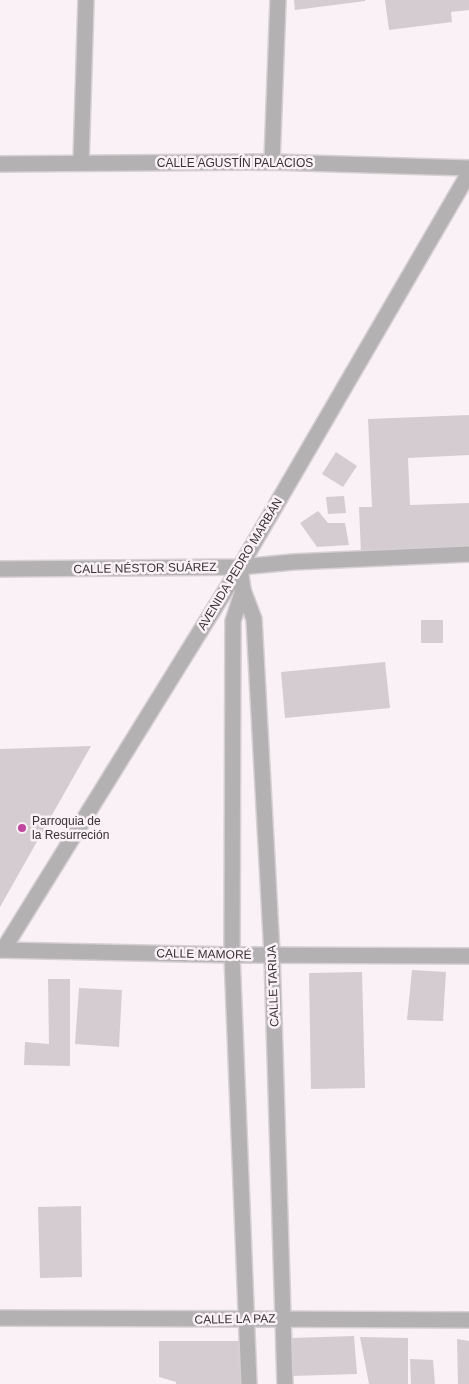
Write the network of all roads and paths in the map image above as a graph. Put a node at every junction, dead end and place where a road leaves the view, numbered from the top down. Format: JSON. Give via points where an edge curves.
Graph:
{"nodes":[{"id":1,"x":86,"y":0,"type":"edge"},
{"id":2,"x":278,"y":0,"type":"edge"},
{"id":3,"x":272,"y":162,"type":"junction"},
{"id":4,"x":81,"y":163,"type":"junction"},
{"id":5,"x":0,"y":164,"type":"edge"},
{"id":6,"x":469,"y":168,"type":"edge"},
{"id":7,"x":469,"y":173,"type":"edge"},
{"id":8,"x":469,"y":554,"type":"edge"},
{"id":9,"x":240,"y":567,"type":"junction"},
{"id":10,"x":0,"y":570,"type":"edge"},
{"id":11,"x":243,"y":590,"type":"junction"},
{"id":12,"x":2,"y":950,"type":"edge"},
{"id":13,"x":272,"y":954,"type":"junction"},
{"id":14,"x":232,"y":955,"type":"junction"},
{"id":15,"x":469,"y":956,"type":"edge"},
{"id":16,"x":0,"y":1318,"type":"edge"},
{"id":17,"x":284,"y":1318,"type":"junction"},
{"id":18,"x":247,"y":1320,"type":"junction"},
{"id":19,"x":469,"y":1320,"type":"edge"},
{"id":20,"x":249,"y":1384,"type":"edge"},
{"id":21,"x":285,"y":1384,"type":"edge"}],
"edges":[{"from":1,"to":4,"type":"street"},
{"from":2,"to":3,"type":"street"},
{"from":3,"to":4,"type":"street","name":"CALLE AGUSTÍN PALACIOS"},
{"from":3,"to":6,"type":"street","name":"CALLE AGUSTÍN PALACIOS"},
{"from":4,"to":5,"type":"street","name":"CALLE AGUSTÍN PALACIOS"},
{"from":7,"to":9,"type":"street","name":"AVENIDA PEDRO MARBÁN"},
{"from":8,"to":9,"type":"street","name":"CALLE NÉSTOR SUÁREZ"},
{"from":9,"to":10,"type":"street","name":"CALLE NÉSTOR SUÁREZ"},
{"from":9,"to":11,"type":"street","name":"CALLE TARIJA"},
{"from":9,"to":12,"type":"street","name":"AVENIDA PEDRO MARBÁN"},
{"from":11,"to":13,"type":"street","name":"CALLE TARIJA","via":[[254,619]]},
{"from":11,"to":14,"type":"street","name":"CALLE TARIJA","via":[[233,621]]},
{"from":12,"to":14,"type":"street","name":"CALLE MAMORÉ"},
{"from":13,"to":14,"type":"street","name":"CALLE MAMORÉ"},
{"from":13,"to":15,"type":"street","name":"CALLE MAMORÉ"},
{"from":13,"to":17,"type":"street","name":"CALLE TARIJA"},
{"from":14,"to":18,"type":"street","name":"CALLE TARIJA"},
{"from":16,"to":18,"type":"street","name":"CALLE LA PAZ"},
{"from":17,"to":18,"type":"street","name":"CALLE LA PAZ"},
{"from":17,"to":19,"type":"street","name":"CALLE LA PAZ"},
{"from":17,"to":21,"type":"street","name":"CALLE TARIJA"},
{"from":18,"to":20,"type":"street","name":"CALLE TARIJA"}]}
